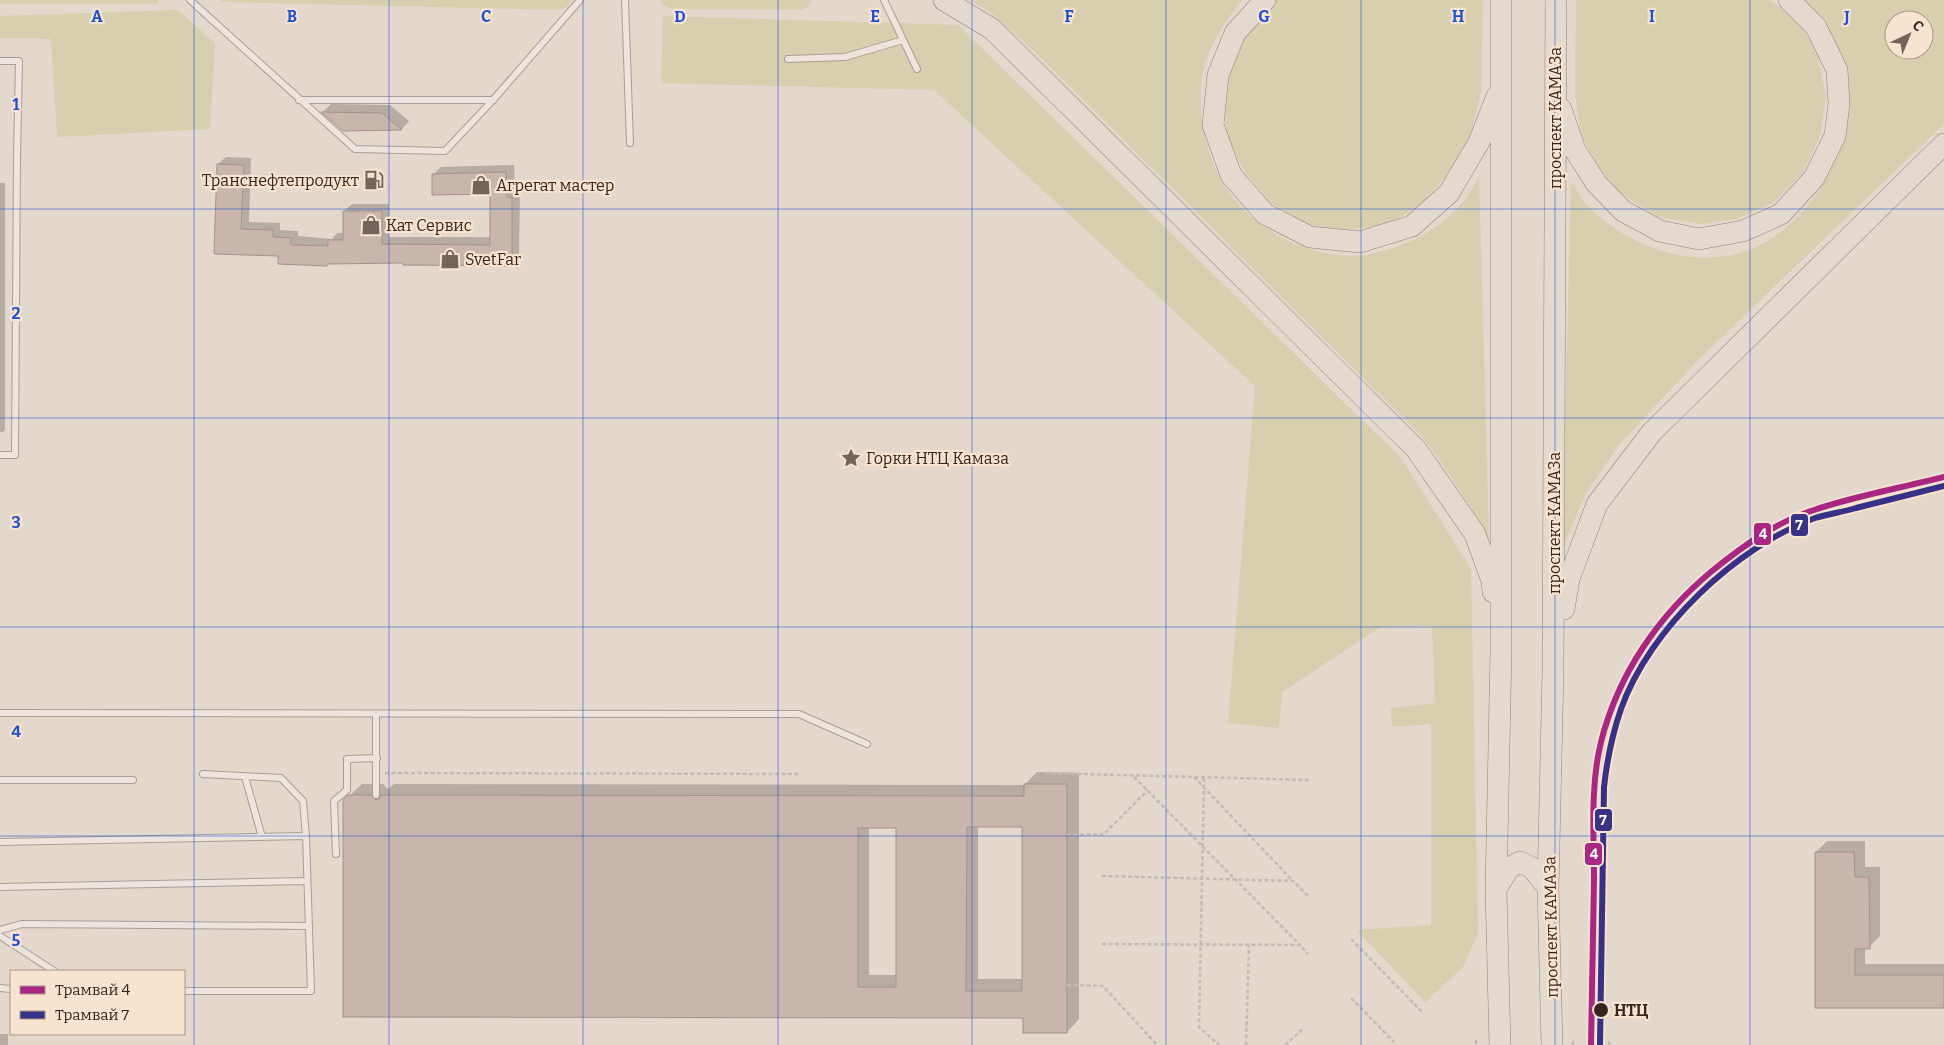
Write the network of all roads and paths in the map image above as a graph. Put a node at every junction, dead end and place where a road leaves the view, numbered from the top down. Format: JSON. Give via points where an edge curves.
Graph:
{"nodes":[{"id":1,"x":190,"y":0,"type":"edge"},
{"id":2,"x":580,"y":0,"type":"edge"},
{"id":3,"x":625,"y":0,"type":"edge"},
{"id":4,"x":884,"y":0,"type":"edge"},
{"id":5,"x":944,"y":0,"type":"edge"},
{"id":6,"x":1265,"y":0,"type":"edge"},
{"id":7,"x":1789,"y":0,"type":"edge"},
{"id":8,"x":1501,"y":7,"type":"edge"},
{"id":9,"x":1556,"y":7,"type":"edge"},
{"id":10,"x":903,"y":40,"type":"junction"},
{"id":11,"x":788,"y":59,"type":"dead end"},
{"id":12,"x":0,"y":61,"type":"edge"},
{"id":13,"x":917,"y":69,"type":"dead end"},
{"id":14,"x":1501,"y":86,"type":"junction"},
{"id":15,"x":1556,"y":90,"type":"junction"},
{"id":16,"x":299,"y":100,"type":"junction"},
{"id":17,"x":493,"y":100,"type":"junction"},
{"id":18,"x":630,"y":143,"type":"dead end"},
{"id":19,"x":1944,"y":144,"type":"edge"},
{"id":20,"x":0,"y":455,"type":"edge"},
{"id":21,"x":1500,"y":651,"type":"junction"},
{"id":22,"x":1553,"y":671,"type":"junction"},
{"id":23,"x":0,"y":713,"type":"edge"},
{"id":24,"x":376,"y":714,"type":"junction"},
{"id":25,"x":867,"y":744,"type":"dead end"},
{"id":26,"x":377,"y":758,"type":"junction"},
{"id":27,"x":376,"y":773,"type":"junction"},
{"id":28,"x":1045,"y":773,"type":"dead end"},
{"id":29,"x":203,"y":774,"type":"dead end"},
{"id":30,"x":799,"y":774,"type":"dead end"},
{"id":31,"x":245,"y":776,"type":"junction"},
{"id":32,"x":1134,"y":776,"type":"junction"},
{"id":33,"x":1194,"y":778,"type":"junction"},
{"id":34,"x":1204,"y":778,"type":"junction"},
{"id":35,"x":0,"y":780,"type":"edge"},
{"id":36,"x":133,"y":780,"type":"dead end"},
{"id":37,"x":1309,"y":780,"type":"dead end"},
{"id":38,"x":1204,"y":788,"type":"junction"},
{"id":39,"x":1148,"y":790,"type":"junction"},
{"id":40,"x":376,"y":795,"type":"dead end"},
{"id":41,"x":1067,"y":835,"type":"dead end"},
{"id":42,"x":306,"y":836,"type":"junction"},
{"id":43,"x":262,"y":837,"type":"junction"},
{"id":44,"x":0,"y":842,"type":"edge"},
{"id":45,"x":1202,"y":846,"type":"junction"},
{"id":46,"x":336,"y":854,"type":"dead end"},
{"id":47,"x":1102,"y":876,"type":"dead end"},
{"id":48,"x":1202,"y":879,"type":"junction"},
{"id":49,"x":1235,"y":879,"type":"junction"},
{"id":50,"x":1293,"y":880,"type":"junction"},
{"id":51,"x":307,"y":881,"type":"junction"},
{"id":52,"x":0,"y":887,"type":"edge"},
{"id":53,"x":1548,"y":888,"type":"junction"},
{"id":54,"x":1496,"y":889,"type":"junction"},
{"id":55,"x":1308,"y":896,"type":"dead end"},
{"id":56,"x":309,"y":926,"type":"junction"},
{"id":57,"x":0,"y":930,"type":"edge"},
{"id":58,"x":0,"y":936,"type":"edge"},
{"id":59,"x":1351,"y":940,"type":"dead end"},
{"id":60,"x":1102,"y":944,"type":"dead end"},
{"id":61,"x":1200,"y":945,"type":"junction"},
{"id":62,"x":1249,"y":945,"type":"junction"},
{"id":63,"x":1300,"y":945,"type":"junction"},
{"id":64,"x":1308,"y":954,"type":"dead end"},
{"id":65,"x":52,"y":970,"type":"edge"},
{"id":66,"x":1067,"y":985,"type":"dead end"},
{"id":67,"x":185,"y":990,"type":"edge"},
{"id":68,"x":1351,"y":998,"type":"dead end"},
{"id":69,"x":1424,"y":1014,"type":"dead end"},
{"id":70,"x":1304,"y":1028,"type":"dead end"},
{"id":71,"x":1587,"y":1033,"type":"dead end"},
{"id":72,"x":1604,"y":1033,"type":"dead end"},
{"id":73,"x":1574,"y":1039,"type":"dead end"},
{"id":74,"x":1609,"y":1039,"type":"dead end"},
{"id":75,"x":1476,"y":1040,"type":"dead end"},
{"id":76,"x":1394,"y":1042,"type":"dead end"},
{"id":77,"x":1157,"y":1045,"type":"edge"},
{"id":78,"x":1219,"y":1045,"type":"edge"},
{"id":79,"x":1246,"y":1045,"type":"edge"},
{"id":80,"x":1285,"y":1045,"type":"edge"},
{"id":81,"x":1476,"y":1045,"type":"edge"},
{"id":82,"x":1500,"y":1045,"type":"edge"},
{"id":83,"x":1552,"y":1045,"type":"edge"},
{"id":84,"x":1574,"y":1045,"type":"edge"},
{"id":85,"x":1608,"y":1045,"type":"edge"}],
"edges":[{"from":1,"to":16,"type":"lane"},
{"from":2,"to":17,"type":"lane"},
{"from":3,"to":18,"type":"lane"},
{"from":4,"to":10,"type":"lane"},
{"from":5,"to":21,"type":"main road","via":[[992,29],[1416,449],[1475,534],[1492,581]]},
{"from":6,"to":14,"type":"main road","via":[[1235,33],[1218,75],[1213,125],[1231,174],[1265,214],[1310,237],[1360,242],[1412,226],[1449,193],[1479,142]]},
{"from":7,"to":15,"type":"main road","via":[[1816,27],[1836,70],[1839,104],[1835,136],[1814,178],[1781,214],[1743,231],[1699,239],[1660,231],[1623,210],[1596,183],[1575,150]]},
{"from":8,"to":14,"type":"main road"},
{"from":9,"to":15,"type":"main road","name":"проспект КАМАЗа"},
{"from":10,"to":11,"type":"lane","via":[[845,57]]},
{"from":10,"to":13,"type":"lane"},
{"from":12,"to":20,"type":"lane","via":[[19,60],[14,455]]},
{"from":14,"to":21,"type":"main road"},
{"from":15,"to":22,"type":"main road","name":"проспект КАМАЗа"},
{"from":16,"to":17,"type":"lane"},
{"from":16,"to":17,"type":"lane","via":[[355,149],[445,151]]},
{"from":19,"to":22,"type":"main road","via":[[1652,432],[1597,504],[1569,579]]},
{"from":21,"to":54,"type":"main road"},
{"from":22,"to":53,"type":"main road","name":"проспект КАМАЗа"},
{"from":23,"to":24,"type":"lane"},
{"from":24,"to":25,"type":"lane","via":[[799,714]]},
{"from":24,"to":26,"type":"lane"},
{"from":26,"to":27,"type":"lane"},
{"from":26,"to":46,"type":"lane","via":[[347,759],[347,790],[334,801]]},
{"from":27,"to":30,"type":"path"},
{"from":27,"to":40,"type":"lane"},
{"from":28,"to":32,"type":"path"},
{"from":29,"to":31,"type":"lane"},
{"from":31,"to":42,"type":"lane","via":[[281,778],[303,801]]},
{"from":31,"to":43,"type":"lane"},
{"from":32,"to":33,"type":"path"},
{"from":32,"to":39,"type":"path"},
{"from":33,"to":34,"type":"path"},
{"from":33,"to":38,"type":"path"},
{"from":34,"to":37,"type":"path"},
{"from":34,"to":38,"type":"path"},
{"from":35,"to":36,"type":"lane"},
{"from":38,"to":45,"type":"path"},
{"from":38,"to":50,"type":"path"},
{"from":39,"to":41,"type":"path","via":[[1104,834]]},
{"from":39,"to":45,"type":"path"},
{"from":42,"to":43,"type":"lane"},
{"from":42,"to":51,"type":"lane"},
{"from":43,"to":44,"type":"lane"},
{"from":45,"to":48,"type":"path"},
{"from":45,"to":49,"type":"path"},
{"from":47,"to":48,"type":"path"},
{"from":48,"to":49,"type":"path"},
{"from":48,"to":61,"type":"path"},
{"from":49,"to":50,"type":"path"},
{"from":49,"to":63,"type":"path"},
{"from":50,"to":55,"type":"path"},
{"from":51,"to":52,"type":"lane"},
{"from":51,"to":56,"type":"lane"},
{"from":53,"to":54,"type":"main road","via":[[1532,868],[1520,862],[1509,868]]},
{"from":53,"to":83,"type":"main road","name":"проспект КАМАЗа"},
{"from":54,"to":82,"type":"main road"},
{"from":56,"to":57,"type":"lane","via":[[22,924]]},
{"from":56,"to":67,"type":"lane","via":[[311,991]]},
{"from":58,"to":65,"type":"lane"},
{"from":59,"to":69,"type":"path"},
{"from":60,"to":61,"type":"path"},
{"from":61,"to":62,"type":"path"},
{"from":61,"to":78,"type":"path","via":[[1199,1027]]},
{"from":62,"to":63,"type":"path"},
{"from":62,"to":79,"type":"path"},
{"from":63,"to":64,"type":"path"},
{"from":66,"to":77,"type":"path","via":[[1103,986]]},
{"from":68,"to":76,"type":"path"},
{"from":70,"to":80,"type":"path"},
{"from":71,"to":72,"type":"path"},
{"from":73,"to":84,"type":"path"},
{"from":74,"to":85,"type":"path"},
{"from":75,"to":81,"type":"path"}]}
